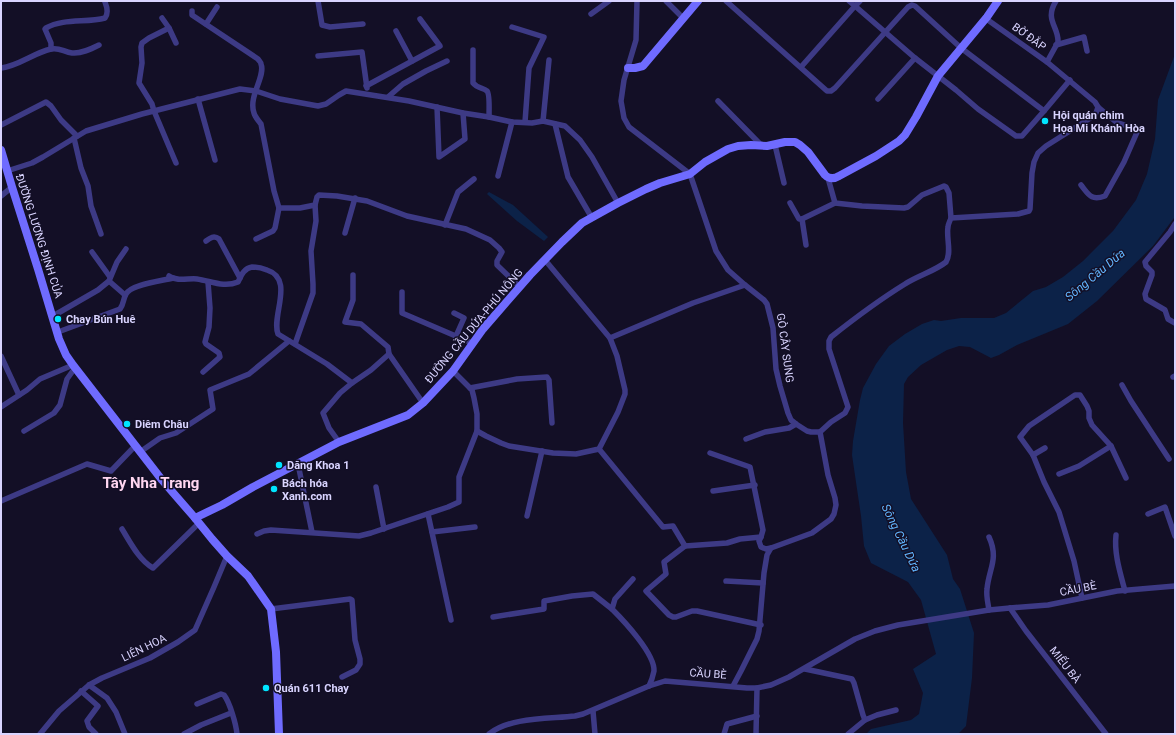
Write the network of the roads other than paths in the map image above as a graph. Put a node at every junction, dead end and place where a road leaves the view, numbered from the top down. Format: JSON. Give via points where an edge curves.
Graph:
{"nodes":[{"id":1,"x":318,"y":1,"type":"edge"},
{"id":2,"x":609,"y":1,"type":"edge"},
{"id":3,"x":637,"y":1,"type":"edge"},
{"id":4,"x":666,"y":1,"type":"edge"},
{"id":5,"x":698,"y":1,"type":"edge"},
{"id":6,"x":726,"y":1,"type":"edge"},
{"id":7,"x":849,"y":1,"type":"edge"},
{"id":8,"x":860,"y":1,"type":"edge"},
{"id":9,"x":998,"y":1,"type":"edge"},
{"id":10,"x":1056,"y":1,"type":"edge"},
{"id":11,"x":105,"y":2,"type":"dead end"},
{"id":12,"x":855,"y":6,"type":"junction"},
{"id":13,"x":217,"y":7,"type":"dead end"},
{"id":14,"x":192,"y":10,"type":"dead end"},
{"id":15,"x":590,"y":14,"type":"dead end"},
{"id":16,"x":162,"y":18,"type":"dead end"},
{"id":17,"x":684,"y":18,"type":"junction"},
{"id":18,"x":985,"y":18,"type":"junction"},
{"id":19,"x":420,"y":19,"type":"dead end"},
{"id":20,"x":206,"y":24,"type":"junction"},
{"id":21,"x":363,"y":24,"type":"dead end"},
{"id":22,"x":512,"y":26,"type":"dead end"},
{"id":23,"x":169,"y":28,"type":"junction"},
{"id":24,"x":396,"y":31,"type":"dead end"},
{"id":25,"x":885,"y":33,"type":"junction"},
{"id":26,"x":176,"y":43,"type":"dead end"},
{"id":27,"x":99,"y":45,"type":"dead end"},
{"id":28,"x":1056,"y":45,"type":"junction"},
{"id":29,"x":961,"y":48,"type":"junction"},
{"id":30,"x":51,"y":49,"type":"junction"},
{"id":31,"x":473,"y":50,"type":"dead end"},
{"id":32,"x":1087,"y":51,"type":"dead end"},
{"id":33,"x":318,"y":56,"type":"dead end"},
{"id":34,"x":915,"y":58,"type":"junction"},
{"id":35,"x":549,"y":60,"type":"dead end"},
{"id":36,"x":412,"y":61,"type":"junction"},
{"id":37,"x":447,"y":61,"type":"dead end"},
{"id":38,"x":1047,"y":62,"type":"junction"},
{"id":39,"x":801,"y":67,"type":"junction"},
{"id":40,"x":1,"y":68,"type":"edge"},
{"id":41,"x":628,"y":68,"type":"junction"},
{"id":42,"x":938,"y":76,"type":"junction"},
{"id":43,"x":1070,"y":80,"type":"junction"},
{"id":44,"x":366,"y":86,"type":"junction"},
{"id":45,"x":256,"y":91,"type":"junction"},
{"id":46,"x":368,"y":94,"type":"junction"},
{"id":47,"x":388,"y":97,"type":"junction"},
{"id":48,"x":198,"y":99,"type":"junction"},
{"id":49,"x":878,"y":99,"type":"dead end"},
{"id":50,"x":718,"y":101,"type":"dead end"},
{"id":51,"x":437,"y":107,"type":"junction"},
{"id":52,"x":1098,"y":107,"type":"junction"},
{"id":53,"x":154,"y":111,"type":"junction"},
{"id":54,"x":1044,"y":111,"type":"junction"},
{"id":55,"x":463,"y":114,"type":"junction"},
{"id":56,"x":489,"y":117,"type":"junction"},
{"id":57,"x":543,"y":121,"type":"junction"},
{"id":58,"x":512,"y":122,"type":"junction"},
{"id":59,"x":525,"y":122,"type":"junction"},
{"id":60,"x":555,"y":124,"type":"junction"},
{"id":61,"x":1,"y":125,"type":"edge"},
{"id":62,"x":76,"y":137,"type":"junction"},
{"id":63,"x":761,"y":145,"type":"junction"},
{"id":64,"x":775,"y":145,"type":"junction"},
{"id":65,"x":1,"y":150,"type":"edge"},
{"id":66,"x":215,"y":160,"type":"dead end"},
{"id":67,"x":176,"y":163,"type":"dead end"},
{"id":68,"x":7,"y":171,"type":"junction"},
{"id":69,"x":690,"y":174,"type":"junction"},
{"id":70,"x":498,"y":176,"type":"dead end"},
{"id":71,"x":828,"y":178,"type":"junction"},
{"id":72,"x":474,"y":179,"type":"dead end"},
{"id":73,"x":784,"y":183,"type":"dead end"},
{"id":74,"x":1081,"y":185,"type":"dead end"},
{"id":75,"x":12,"y":187,"type":"junction"},
{"id":76,"x":1,"y":196,"type":"edge"},
{"id":77,"x":355,"y":198,"type":"junction"},
{"id":78,"x":618,"y":202,"type":"junction"},
{"id":79,"x":790,"y":203,"type":"dead end"},
{"id":80,"x":836,"y":203,"type":"junction"},
{"id":81,"x":315,"y":205,"type":"junction"},
{"id":82,"x":279,"y":208,"type":"junction"},
{"id":83,"x":592,"y":218,"type":"junction"},
{"id":84,"x":951,"y":218,"type":"junction"},
{"id":85,"x":802,"y":219,"type":"junction"},
{"id":86,"x":1175,"y":224,"type":"edge"},
{"id":87,"x":445,"y":225,"type":"junction"},
{"id":88,"x":345,"y":233,"type":"dead end"},
{"id":89,"x":1172,"y":233,"type":"edge"},
{"id":90,"x":101,"y":234,"type":"dead end"},
{"id":91,"x":256,"y":239,"type":"dead end"},
{"id":92,"x":206,"y":240,"type":"dead end"},
{"id":93,"x":806,"y":245,"type":"dead end"},
{"id":94,"x":126,"y":249,"type":"dead end"},
{"id":95,"x":92,"y":252,"type":"dead end"},
{"id":96,"x":545,"y":260,"type":"junction"},
{"id":97,"x":353,"y":275,"type":"dead end"},
{"id":98,"x":240,"y":278,"type":"junction"},
{"id":99,"x":110,"y":279,"type":"junction"},
{"id":100,"x":208,"y":282,"type":"junction"},
{"id":101,"x":745,"y":285,"type":"junction"},
{"id":102,"x":520,"y":287,"type":"junction"},
{"id":103,"x":402,"y":292,"type":"dead end"},
{"id":104,"x":125,"y":295,"type":"junction"},
{"id":105,"x":454,"y":312,"type":"dead end"},
{"id":106,"x":53,"y":316,"type":"junction"},
{"id":107,"x":1175,"y":323,"type":"edge"},
{"id":108,"x":58,"y":332,"type":"junction"},
{"id":109,"x":456,"y":336,"type":"junction"},
{"id":110,"x":610,"y":338,"type":"junction"},
{"id":111,"x":292,"y":343,"type":"junction"},
{"id":112,"x":472,"y":343,"type":"junction"},
{"id":113,"x":389,"y":354,"type":"junction"},
{"id":114,"x":1,"y":356,"type":"edge"},
{"id":115,"x":74,"y":366,"type":"junction"},
{"id":116,"x":453,"y":371,"type":"junction"},
{"id":117,"x":203,"y":372,"type":"dead end"},
{"id":118,"x":352,"y":383,"type":"junction"},
{"id":119,"x":1122,"y":385,"type":"dead end"},
{"id":120,"x":470,"y":388,"type":"junction"},
{"id":121,"x":19,"y":395,"type":"junction"},
{"id":122,"x":423,"y":403,"type":"junction"},
{"id":123,"x":1,"y":407,"type":"edge"},
{"id":124,"x":552,"y":423,"type":"dead end"},
{"id":125,"x":796,"y":424,"type":"junction"},
{"id":126,"x":24,"y":431,"type":"dead end"},
{"id":127,"x":477,"y":431,"type":"junction"},
{"id":128,"x":820,"y":432,"type":"junction"},
{"id":129,"x":746,"y":439,"type":"dead end"},
{"id":130,"x":339,"y":442,"type":"junction"},
{"id":131,"x":1111,"y":446,"type":"junction"},
{"id":132,"x":1045,"y":448,"type":"dead end"},
{"id":133,"x":138,"y":449,"type":"junction"},
{"id":134,"x":599,"y":449,"type":"junction"},
{"id":135,"x":542,"y":451,"type":"junction"},
{"id":136,"x":710,"y":453,"type":"dead end"},
{"id":137,"x":1033,"y":455,"type":"junction"},
{"id":138,"x":1169,"y":459,"type":"dead end"},
{"id":139,"x":298,"y":464,"type":"junction"},
{"id":140,"x":1059,"y":474,"type":"dead end"},
{"id":141,"x":1126,"y":478,"type":"dead end"},
{"id":142,"x":755,"y":485,"type":"junction"},
{"id":143,"x":376,"y":487,"type":"dead end"},
{"id":144,"x":713,"y":491,"type":"dead end"},
{"id":145,"x":1,"y":501,"type":"edge"},
{"id":146,"x":428,"y":514,"type":"junction"},
{"id":147,"x":1148,"y":514,"type":"dead end"},
{"id":148,"x":527,"y":516,"type":"dead end"},
{"id":149,"x":197,"y":521,"type":"junction"},
{"id":150,"x":476,"y":527,"type":"dead end"},
{"id":151,"x":122,"y":529,"type":"dead end"},
{"id":152,"x":384,"y":529,"type":"junction"},
{"id":153,"x":312,"y":532,"type":"junction"},
{"id":154,"x":432,"y":532,"type":"junction"},
{"id":155,"x":257,"y":534,"type":"dead end"},
{"id":156,"x":1116,"y":535,"type":"dead end"},
{"id":157,"x":1175,"y":536,"type":"edge"},
{"id":158,"x":761,"y":537,"type":"junction"},
{"id":159,"x":989,"y":537,"type":"dead end"},
{"id":160,"x":685,"y":546,"type":"junction"},
{"id":161,"x":771,"y":548,"type":"junction"},
{"id":162,"x":227,"y":556,"type":"junction"},
{"id":163,"x":633,"y":579,"type":"dead end"},
{"id":164,"x":726,"y":581,"type":"dead end"},
{"id":165,"x":763,"y":583,"type":"junction"},
{"id":166,"x":1175,"y":586,"type":"edge"},
{"id":167,"x":1125,"y":591,"type":"junction"},
{"id":168,"x":1082,"y":598,"type":"junction"},
{"id":169,"x":1010,"y":608,"type":"junction"},
{"id":170,"x":271,"y":609,"type":"junction"},
{"id":171,"x":612,"y":609,"type":"junction"},
{"id":172,"x":987,"y":611,"type":"junction"},
{"id":173,"x":493,"y":617,"type":"dead end"},
{"id":174,"x":452,"y":620,"type":"dead end"},
{"id":175,"x":760,"y":625,"type":"junction"},
{"id":176,"x":805,"y":669,"type":"junction"},
{"id":177,"x":342,"y":677,"type":"dead end"},
{"id":178,"x":89,"y":685,"type":"junction"},
{"id":179,"x":649,"y":686,"type":"junction"},
{"id":180,"x":733,"y":686,"type":"junction"},
{"id":181,"x":757,"y":688,"type":"junction"},
{"id":182,"x":81,"y":691,"type":"junction"},
{"id":183,"x":197,"y":704,"type":"dead end"},
{"id":184,"x":593,"y":710,"type":"junction"},
{"id":185,"x":896,"y":710,"type":"dead end"},
{"id":186,"x":232,"y":713,"type":"junction"},
{"id":187,"x":757,"y":716,"type":"junction"},
{"id":188,"x":865,"y":720,"type":"junction"},
{"id":189,"x":40,"y":734,"type":"edge"},
{"id":190,"x":96,"y":734,"type":"edge"},
{"id":191,"x":125,"y":734,"type":"edge"},
{"id":192,"x":184,"y":734,"type":"edge"},
{"id":193,"x":237,"y":734,"type":"edge"},
{"id":194,"x":279,"y":734,"type":"edge"},
{"id":195,"x":489,"y":734,"type":"edge"},
{"id":196,"x":595,"y":734,"type":"edge"},
{"id":197,"x":724,"y":734,"type":"edge"},
{"id":198,"x":756,"y":734,"type":"edge"},
{"id":199,"x":848,"y":734,"type":"edge"},
{"id":200,"x":1106,"y":734,"type":"edge"}],
"edges":[{"from":1,"to":21,"type":"street","via":[[322,25],[330,27]]},
{"from":2,"to":15,"type":"street"},
{"from":3,"to":41,"type":"street","via":[[636,40]]},
{"from":4,"to":17,"type":"street"},
{"from":5,"to":17,"type":"street"},
{"from":6,"to":39,"type":"street"},
{"from":7,"to":12,"type":"street"},
{"from":8,"to":12,"type":"street"},
{"from":9,"to":18,"type":"street"},
{"from":10,"to":28,"type":"street","name":"BỜ ĐẮP","via":[[1051,20],[1058,38]]},
{"from":11,"to":30,"type":"street","via":[[105,18],[74,20],[46,28]]},
{"from":12,"to":25,"type":"street"},
{"from":12,"to":39,"type":"street"},
{"from":13,"to":20,"type":"street"},
{"from":14,"to":20,"type":"street","via":[[192,14]]},
{"from":16,"to":23,"type":"street"},
{"from":17,"to":41,"type":"street","via":[[643,66]]},
{"from":18,"to":29,"type":"street"},
{"from":18,"to":38,"type":"street","name":"BỜ ĐẮP"},
{"from":19,"to":36,"type":"street","via":[[440,46]]},
{"from":20,"to":45,"type":"street","via":[[258,59],[262,65],[262,72]]},
{"from":22,"to":59,"type":"street","via":[[544,37],[529,68]]},
{"from":23,"to":26,"type":"street"},
{"from":23,"to":53,"type":"street","via":[[148,38],[141,47],[139,83]]},
{"from":24,"to":36,"type":"street"},
{"from":25,"to":29,"type":"street","via":[[912,4]]},
{"from":25,"to":34,"type":"street"},
{"from":25,"to":39,"type":"street","via":[[831,91],[827,91]]},
{"from":27,"to":30,"type":"street","via":[[74,53]]},
{"from":28,"to":32,"type":"street","via":[[1084,37]]},
{"from":28,"to":38,"type":"street","name":"BỜ ĐẮP"},
{"from":29,"to":42,"type":"street"},
{"from":29,"to":54,"type":"street"},
{"from":30,"to":40,"type":"street","via":[[15,66]]},
{"from":31,"to":56,"type":"street","via":[[473,83],[489,93]]},
{"from":33,"to":44,"type":"street","via":[[362,52]]},
{"from":34,"to":42,"type":"street"},
{"from":34,"to":49,"type":"street"},
{"from":35,"to":57,"type":"street"},
{"from":36,"to":44,"type":"street"},
{"from":37,"to":47,"type":"street","via":[[403,84]]},
{"from":38,"to":43,"type":"street"},
{"from":41,"to":69,"type":"street","via":[[621,101],[624,118],[629,127]]},
{"from":42,"to":54,"type":"street","via":[[978,109],[1019,137]]},
{"from":42,"to":71,"type":"street","via":[[916,117],[899,141],[836,178]]},
{"from":43,"to":52,"type":"street","via":[[1091,97]]},
{"from":43,"to":54,"type":"street"},
{"from":44,"to":46,"type":"street"},
{"from":45,"to":46,"type":"street","via":[[280,99],[318,106],[326,104],[346,91]]},
{"from":45,"to":48,"type":"street","via":[[240,89]]},
{"from":45,"to":82,"type":"street","via":[[252,99],[253,109],[260,124]]},
{"from":46,"to":47,"type":"street"},
{"from":47,"to":51,"type":"street"},
{"from":48,"to":53,"type":"street"},
{"from":48,"to":66,"type":"street"},
{"from":50,"to":63,"type":"street"},
{"from":51,"to":55,"type":"street"},
{"from":51,"to":55,"type":"street","via":[[439,157],[466,139]]},
{"from":52,"to":74,"type":"street","via":[[1116,122],[1138,130],[1105,196],[1097,199],[1089,196]]},
{"from":52,"to":84,"type":"street","via":[[1092,117],[1038,153],[1032,168],[1028,212]]},
{"from":53,"to":62,"type":"street","via":[[86,131]]},
{"from":53,"to":67,"type":"street"},
{"from":55,"to":56,"type":"street"},
{"from":56,"to":58,"type":"street"},
{"from":57,"to":59,"type":"street"},
{"from":57,"to":60,"type":"street"},
{"from":58,"to":59,"type":"street"},
{"from":58,"to":70,"type":"street"},
{"from":60,"to":78,"type":"street","via":[[565,126],[580,140]]},
{"from":60,"to":83,"type":"street","via":[[568,177]]},
{"from":61,"to":62,"type":"street","via":[[46,102]]},
{"from":62,"to":68,"type":"street","via":[[32,163]]},
{"from":62,"to":90,"type":"street","via":[[82,172]]},
{"from":63,"to":64,"type":"street","name":"ĐƯỜNG CẦU DỨA-PHÚ NÔNG"},
{"from":63,"to":69,"type":"street","name":"ĐƯỜNG CẦU DỨA-PHÚ NÔNG","via":[[728,149]]},
{"from":64,"to":71,"type":"street","name":"ĐƯỜNG CẦU DỨA-PHÚ NÔNG","via":[[795,142],[800,145]]},
{"from":64,"to":73,"type":"street"},
{"from":65,"to":68,"type":"street","name":"ĐƯỜNG LƯƠNG ĐỊNH CỦA"},
{"from":68,"to":75,"type":"street","name":"ĐƯỜNG LƯƠNG ĐỊNH CỦA"},
{"from":69,"to":78,"type":"street","name":"ĐƯỜNG CẦU DỨA-PHÚ NÔNG","via":[[653,186]]},
{"from":69,"to":101,"type":"street","name":"GÒ CÂY SUNG","via":[[719,258]]},
{"from":71,"to":80,"type":"street"},
{"from":72,"to":87,"type":"street","via":[[458,192]]},
{"from":75,"to":76,"type":"street"},
{"from":75,"to":106,"type":"street","name":"ĐƯỜNG LƯƠNG ĐỊNH CỦA"},
{"from":77,"to":81,"type":"street","via":[[321,195]]},
{"from":77,"to":87,"type":"street","via":[[407,216]]},
{"from":77,"to":88,"type":"street"},
{"from":78,"to":83,"type":"street","name":"ĐƯỜNG CẦU DỨA-PHÚ NÔNG"},
{"from":79,"to":85,"type":"street","via":[[799,219]]},
{"from":80,"to":84,"type":"street","via":[[904,208],[922,195],[944,186],[949,194]]},
{"from":80,"to":85,"type":"street"},
{"from":81,"to":82,"type":"street"},
{"from":81,"to":111,"type":"street","via":[[316,221],[311,251],[312,293]]},
{"from":82,"to":91,"type":"street","via":[[276,228]]},
{"from":83,"to":96,"type":"street","name":"ĐƯỜNG CẦU DỨA-PHÚ NÔNG","via":[[582,223]]},
{"from":84,"to":128,"type":"street","via":[[946,262],[917,276],[886,296],[831,337],[829,349],[848,407],[846,413]]},
{"from":85,"to":93,"type":"street"},
{"from":86,"to":89,"type":"street"},
{"from":87,"to":102,"type":"street","via":[[466,229],[490,240],[502,252],[497,265]]},
{"from":89,"to":107,"type":"street","via":[[1145,262],[1152,275],[1144,296],[1166,310],[1168,319]]},
{"from":92,"to":98,"type":"street","via":[[213,237],[219,239]]},
{"from":94,"to":99,"type":"street"},
{"from":95,"to":99,"type":"street"},
{"from":96,"to":102,"type":"street","name":"ĐƯỜNG CẦU DỨA-PHÚ NÔNG"},
{"from":96,"to":110,"type":"street"},
{"from":97,"to":113,"type":"street","via":[[353,300],[345,322],[361,324],[388,347]]},
{"from":98,"to":100,"type":"street","via":[[238,282],[228,285]]},
{"from":98,"to":111,"type":"street","via":[[252,267],[268,270],[278,277],[281,295],[277,332]]},
{"from":99,"to":104,"type":"street"},
{"from":99,"to":106,"type":"street","via":[[98,290]]},
{"from":100,"to":104,"type":"street","via":[[171,277],[139,286]]},
{"from":100,"to":117,"type":"street","via":[[209,327],[204,342],[219,352],[220,357]]},
{"from":101,"to":110,"type":"street","via":[[692,303]]},
{"from":101,"to":125,"type":"street","name":"GÒ CÂY SUNG","via":[[767,304],[773,328],[776,369],[781,390],[791,420]]},
{"from":102,"to":112,"type":"street","name":"ĐƯỜNG CẦU DỨA-PHÚ NÔNG"},
{"from":103,"to":109,"type":"street","via":[[402,313]]},
{"from":104,"to":108,"type":"street","via":[[120,309]]},
{"from":105,"to":109,"type":"street","via":[[464,318]]},
{"from":106,"to":108,"type":"street","name":"ĐƯỜNG LƯƠNG ĐỊNH CỦA"},
{"from":108,"to":115,"type":"street","name":"ĐƯỜNG LƯƠNG ĐỊNH CỦA","via":[[63,349]]},
{"from":109,"to":112,"type":"street"},
{"from":110,"to":134,"type":"street","via":[[618,360],[625,394]]},
{"from":111,"to":118,"type":"street"},
{"from":111,"to":133,"type":"street","via":[[249,374],[210,390],[213,409],[176,433]]},
{"from":112,"to":116,"type":"street","name":"ĐƯỜNG CẦU DỨA-PHÚ NÔNG"},
{"from":113,"to":118,"type":"street"},
{"from":113,"to":122,"type":"street"},
{"from":114,"to":121,"type":"street"},
{"from":115,"to":121,"type":"street","via":[[40,379]]},
{"from":115,"to":126,"type":"street","via":[[67,379],[60,405],[54,413]]},
{"from":115,"to":133,"type":"street","name":"ĐƯỜNG LƯƠNG ĐỊNH CỦA"},
{"from":116,"to":120,"type":"street"},
{"from":116,"to":122,"type":"street","name":"ĐƯỜNG CẦU DỨA-PHÚ NÔNG"},
{"from":118,"to":130,"type":"street","via":[[323,413]]},
{"from":119,"to":138,"type":"street"},
{"from":120,"to":124,"type":"street","via":[[517,379],[547,377]]},
{"from":120,"to":127,"type":"street","via":[[476,405]]},
{"from":121,"to":123,"type":"street"},
{"from":122,"to":130,"type":"street","name":"ĐƯỜNG CẦU DỨA-PHÚ NÔNG","via":[[408,415]]},
{"from":125,"to":128,"type":"street","via":[[807,431]]},
{"from":125,"to":129,"type":"street"},
{"from":127,"to":135,"type":"street","via":[[509,446]]},
{"from":127,"to":146,"type":"street","via":[[459,477],[459,502]]},
{"from":128,"to":161,"type":"street","via":[[835,498],[834,514],[812,533]]},
{"from":130,"to":139,"type":"street","name":"ĐƯỜNG CẦU DỨA-PHÚ NÔNG"},
{"from":131,"to":137,"type":"street","via":[[1092,424],[1087,406],[1080,395],[1075,395],[1029,426],[1020,437]]},
{"from":131,"to":140,"type":"street","via":[[1079,466]]},
{"from":131,"to":141,"type":"street"},
{"from":132,"to":137,"type":"street"},
{"from":133,"to":145,"type":"street","via":[[111,471],[87,464]]},
{"from":133,"to":149,"type":"street","name":"ĐƯỜNG LƯƠNG ĐỊNH CỦA"},
{"from":134,"to":135,"type":"street","via":[[576,454]]},
{"from":134,"to":160,"type":"street","via":[[663,527],[673,526]]},
{"from":135,"to":148,"type":"street"},
{"from":136,"to":142,"type":"street","via":[[750,467]]},
{"from":137,"to":168,"type":"street","via":[[1061,519]]},
{"from":139,"to":149,"type":"street","name":"ĐƯỜNG CẦU DỨA-PHÚ NÔNG","via":[[253,487]]},
{"from":139,"to":153,"type":"street"},
{"from":142,"to":144,"type":"street"},
{"from":142,"to":158,"type":"street","via":[[763,530]]},
{"from":143,"to":152,"type":"street"},
{"from":146,"to":152,"type":"street"},
{"from":146,"to":154,"type":"street"},
{"from":147,"to":157,"type":"street","via":[[1165,507]]},
{"from":149,"to":151,"type":"street","via":[[153,568],[139,556]]},
{"from":149,"to":162,"type":"street","name":"ĐƯỜNG LƯƠNG ĐỊNH CỦA"},
{"from":150,"to":154,"type":"street"},
{"from":152,"to":153,"type":"street","via":[[360,536]]},
{"from":153,"to":155,"type":"street","via":[[271,530]]},
{"from":154,"to":174,"type":"street"},
{"from":156,"to":167,"type":"street","via":[[1115,545]]},
{"from":158,"to":160,"type":"street"},
{"from":158,"to":161,"type":"street","via":[[761,547]]},
{"from":159,"to":172,"type":"street","via":[[994,560],[987,586]]},
{"from":160,"to":175,"type":"street","via":[[664,562],[666,574],[646,591],[673,618],[697,611]]},
{"from":161,"to":165,"type":"street","via":[[767,555]]},
{"from":162,"to":170,"type":"street","name":"ĐƯỜNG LƯƠNG ĐỊNH CỦA","via":[[248,576]]},
{"from":162,"to":178,"type":"street","name":"LIÊN HOA","via":[[195,630],[150,658]]},
{"from":163,"to":171,"type":"street","via":[[615,599]]},
{"from":164,"to":165,"type":"street"},
{"from":165,"to":175,"type":"street"},
{"from":166,"to":167,"type":"street","name":"CẦU BÈ"},
{"from":167,"to":168,"type":"street","name":"CẦU BÈ"},
{"from":168,"to":169,"type":"street","name":"CẦU BÈ","via":[[1048,605]]},
{"from":169,"to":172,"type":"street","name":"CẦU BÈ"},
{"from":169,"to":200,"type":"street","name":"MIẾU BÀ"},
{"from":170,"to":177,"type":"street","via":[[352,600],[360,664],[356,670]]},
{"from":170,"to":194,"type":"street","name":"ĐƯỜNG LƯƠNG ĐỊNH CỦA","via":[[276,652]]},
{"from":171,"to":173,"type":"street","via":[[593,594],[544,601],[544,609]]},
{"from":171,"to":179,"type":"street","via":[[628,625],[652,661],[654,671]]},
{"from":172,"to":176,"type":"street","name":"CẦU BÈ","via":[[898,625],[866,635]]},
{"from":175,"to":180,"type":"street","via":[[757,639]]},
{"from":176,"to":181,"type":"street","name":"CẦU BÈ","via":[[778,682]]},
{"from":176,"to":188,"type":"street","via":[[852,679]]},
{"from":178,"to":182,"type":"street","name":"LIÊN HOA"},
{"from":178,"to":191,"type":"street","via":[[108,698]]},
{"from":179,"to":180,"type":"street","name":"CẦU BÈ","via":[[670,681]]},
{"from":179,"to":184,"type":"street","name":"CẦU BÈ"},
{"from":180,"to":181,"type":"street","name":"CẦU BÈ"},
{"from":181,"to":187,"type":"street"},
{"from":182,"to":189,"type":"street","name":"LIÊN HOA","via":[[59,711]]},
{"from":182,"to":190,"type":"street","via":[[98,706],[87,721]]},
{"from":183,"to":186,"type":"street","via":[[221,694],[227,700]]},
{"from":184,"to":195,"type":"street","name":"CẦU BÈ","via":[[575,716],[514,723]]},
{"from":184,"to":196,"type":"street"},
{"from":185,"to":188,"type":"street"},
{"from":186,"to":192,"type":"street"},
{"from":186,"to":193,"type":"street"},
{"from":187,"to":197,"type":"street","via":[[727,724]]},
{"from":187,"to":198,"type":"street"},
{"from":188,"to":199,"type":"street"}]}
